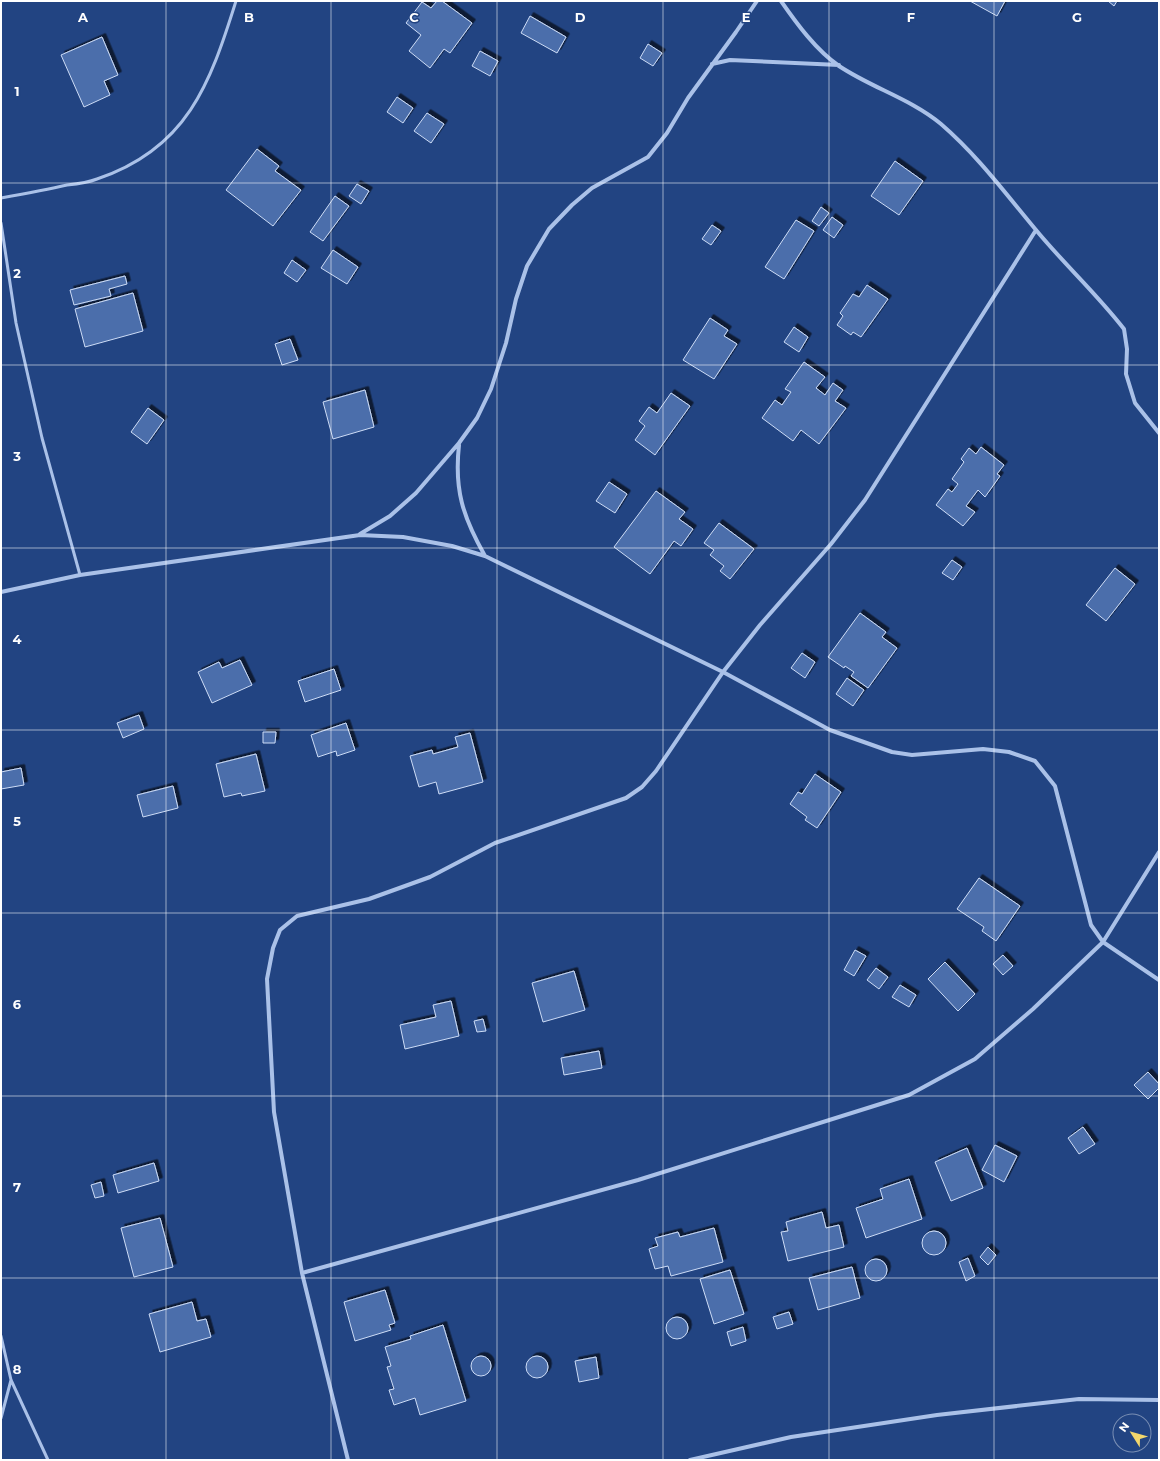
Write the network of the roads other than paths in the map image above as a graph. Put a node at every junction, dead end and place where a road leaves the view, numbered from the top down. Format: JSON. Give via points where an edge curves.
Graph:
{"nodes":[{"id":1,"x":236,"y":1,"type":"edge"},
{"id":2,"x":757,"y":1,"type":"edge"},
{"id":3,"x":781,"y":1,"type":"edge"},
{"id":4,"x":712,"y":64,"type":"junction"},
{"id":5,"x":839,"y":65,"type":"junction"},
{"id":6,"x":1,"y":198,"type":"edge"},
{"id":7,"x":1,"y":223,"type":"edge"},
{"id":8,"x":1036,"y":230,"type":"junction"},
{"id":9,"x":1159,"y":433,"type":"edge"},
{"id":10,"x":459,"y":444,"type":"junction"},
{"id":11,"x":360,"y":534,"type":"junction"},
{"id":12,"x":485,"y":556,"type":"junction"},
{"id":13,"x":80,"y":575,"type":"junction"},
{"id":14,"x":1,"y":592,"type":"edge"},
{"id":15,"x":723,"y":672,"type":"junction"},
{"id":16,"x":1159,"y":852,"type":"edge"},
{"id":17,"x":1103,"y":942,"type":"junction"},
{"id":18,"x":1159,"y":980,"type":"edge"},
{"id":19,"x":302,"y":1273,"type":"junction"},
{"id":20,"x":1,"y":1336,"type":"edge"},
{"id":21,"x":11,"y":1380,"type":"junction"},
{"id":22,"x":1159,"y":1400,"type":"edge"},
{"id":23,"x":1,"y":1418,"type":"edge"},
{"id":24,"x":48,"y":1460,"type":"edge"},
{"id":25,"x":348,"y":1460,"type":"edge"},
{"id":26,"x":690,"y":1460,"type":"edge"}],
"edges":[{"from":1,"to":6,"type":"lane","via":[[203,91],[176,131],[138,161],[96,180]]},
{"from":2,"to":4,"type":"street"},
{"from":3,"to":5,"type":"street","via":[[808,36]]},
{"from":4,"to":5,"type":"street","via":[[730,60]]},
{"from":4,"to":10,"type":"street","via":[[667,133],[648,157],[592,188],[549,229],[527,266],[491,389],[477,418]]},
{"from":5,"to":8,"type":"street","via":[[912,104],[939,123],[988,170]]},
{"from":7,"to":13,"type":"lane","via":[[18,331],[42,438]]},
{"from":8,"to":9,"type":"street","via":[[1124,329],[1127,349],[1126,374],[1135,403]]},
{"from":8,"to":15,"type":"street","via":[[865,500]]},
{"from":10,"to":11,"type":"street","via":[[411,497],[390,516]]},
{"from":10,"to":12,"type":"street","via":[[456,468],[459,492],[472,532]]},
{"from":11,"to":12,"type":"street","via":[[427,540]]},
{"from":11,"to":13,"type":"street"},
{"from":12,"to":15,"type":"street"},
{"from":13,"to":14,"type":"street"},
{"from":15,"to":17,"type":"street","via":[[830,730],[892,752],[912,755],[983,749],[1010,752],[1035,761],[1055,786],[1091,925]]},
{"from":15,"to":19,"type":"street","via":[[656,771],[642,787],[626,798],[495,843],[423,879],[369,898],[297,916],[280,930],[273,948],[267,979],[274,1112]]},
{"from":16,"to":17,"type":"street"},
{"from":17,"to":18,"type":"street"},
{"from":17,"to":19,"type":"street","via":[[1033,1009],[975,1058],[909,1096],[638,1180]]},
{"from":19,"to":25,"type":"street"},
{"from":20,"to":21,"type":"lane"},
{"from":21,"to":23,"type":"lane"},
{"from":21,"to":24,"type":"lane"},
{"from":22,"to":26,"type":"street","via":[[1079,1399],[937,1415],[790,1437]]}]}
